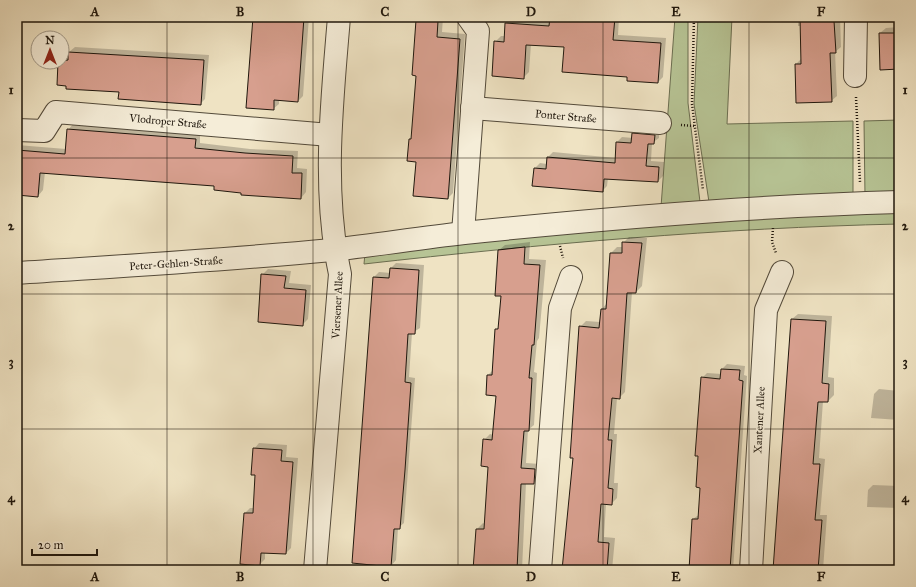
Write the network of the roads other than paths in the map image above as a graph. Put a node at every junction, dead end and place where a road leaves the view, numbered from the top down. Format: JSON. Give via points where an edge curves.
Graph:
{"nodes":[{"id":1,"x":339,"y":17,"type":"edge"},
{"id":2,"x":468,"y":17,"type":"edge"},
{"id":3,"x":856,"y":17,"type":"edge"},
{"id":4,"x":856,"y":76,"type":"road end"},
{"id":5,"x":472,"y":108,"type":"junction"},
{"id":6,"x":660,"y":123,"type":"dead end"},
{"id":7,"x":17,"y":130,"type":"edge"},
{"id":8,"x":330,"y":135,"type":"junction"},
{"id":9,"x":899,"y":202,"type":"edge"},
{"id":10,"x":463,"y":234,"type":"junction"},
{"id":11,"x":335,"y":249,"type":"junction"},
{"id":12,"x":782,"y":272,"type":"road end"},
{"id":13,"x":17,"y":273,"type":"edge"},
{"id":14,"x":571,"y":277,"type":"road end"},
{"id":15,"x":315,"y":570,"type":"edge"},
{"id":16,"x":540,"y":570,"type":"edge"},
{"id":17,"x":751,"y":570,"type":"edge"}],
"edges":[{"from":1,"to":8,"type":"street","name":"Viersener Allee"},
{"from":2,"to":5,"type":"street","via":[[478,31]]},
{"from":3,"to":4,"type":"street"},
{"from":5,"to":6,"type":"street","name":"Ponter Straße"},
{"from":5,"to":10,"type":"street"},
{"from":7,"to":8,"type":"street","name":"Vlodroper Straße","via":[[44,131],[56,112]]},
{"from":8,"to":11,"type":"street","name":"Viersener Allee","via":[[330,193]]},
{"from":9,"to":10,"type":"street","name":"Peter-Gehlen-Straße","via":[[775,206]]},
{"from":10,"to":11,"type":"street","name":"Peter-Gehlen-Straße"},
{"from":11,"to":13,"type":"street","name":"Peter-Gehlen-Straße"},
{"from":11,"to":15,"type":"street","name":"Viersener Allee","via":[[340,274]]},
{"from":12,"to":17,"type":"street","name":"Xantener Allee","via":[[766,310]]},
{"from":14,"to":16,"type":"street","via":[[560,308]]}]}
